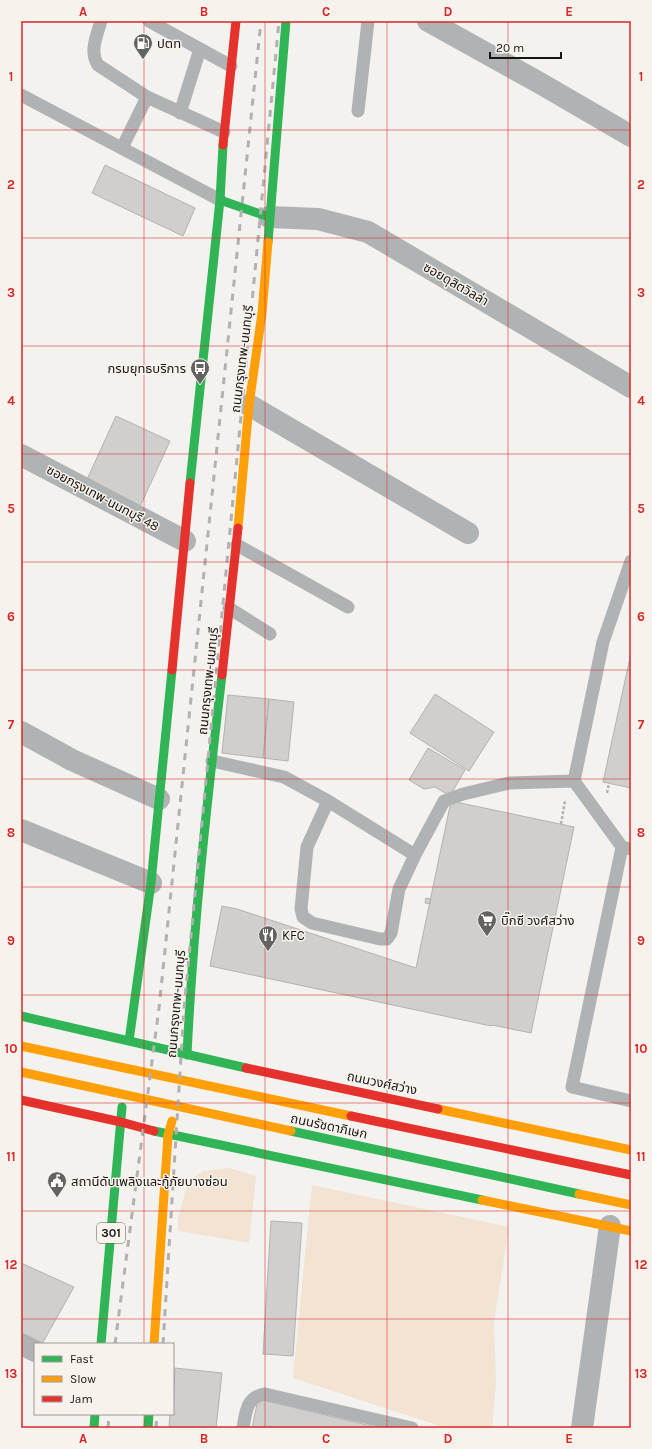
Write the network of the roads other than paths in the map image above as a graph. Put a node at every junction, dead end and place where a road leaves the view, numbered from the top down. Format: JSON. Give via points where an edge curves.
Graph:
{"nodes":[{"id":1,"x":101,"y":21,"type":"edge"},
{"id":2,"x":149,"y":21,"type":"edge"},
{"id":3,"x":236,"y":21,"type":"edge"},
{"id":4,"x":286,"y":21,"type":"edge"},
{"id":5,"x":368,"y":21,"type":"edge"},
{"id":6,"x":428,"y":21,"type":"edge"},
{"id":7,"x":200,"y":49,"type":"junction"},
{"id":8,"x":231,"y":66,"type":"junction"},
{"id":9,"x":21,"y":95,"type":"edge"},
{"id":10,"x":147,"y":97,"type":"junction"},
{"id":11,"x":358,"y":111,"type":"dead end"},
{"id":12,"x":180,"y":112,"type":"junction"},
{"id":13,"x":224,"y":132,"type":"junction"},
{"id":14,"x":631,"y":136,"type":"edge"},
{"id":15,"x":122,"y":148,"type":"junction"},
{"id":16,"x":220,"y":200,"type":"junction"},
{"id":17,"x":269,"y":217,"type":"junction"},
{"id":18,"x":631,"y":387,"type":"edge"},
{"id":19,"x":249,"y":405,"type":"junction"},
{"id":20,"x":21,"y":455,"type":"edge"},
{"id":21,"x":468,"y":533,"type":"dead end"},
{"id":22,"x":185,"y":541,"type":"junction"},
{"id":23,"x":237,"y":545,"type":"junction"},
{"id":24,"x":631,"y":561,"type":"edge"},
{"id":25,"x":348,"y":607,"type":"dead end"},
{"id":26,"x":230,"y":608,"type":"junction"},
{"id":27,"x":270,"y":634,"type":"dead end"},
{"id":28,"x":21,"y":732,"type":"edge"},
{"id":29,"x":212,"y":761,"type":"junction"},
{"id":30,"x":574,"y":781,"type":"junction"},
{"id":31,"x":159,"y":799,"type":"junction"},
{"id":32,"x":328,"y":801,"type":"junction"},
{"id":33,"x":21,"y":830,"type":"edge"},
{"id":34,"x":627,"y":848,"type":"edge"},
{"id":35,"x":415,"y":855,"type":"junction"},
{"id":36,"x":151,"y":883,"type":"junction"},
{"id":37,"x":21,"y":1016,"type":"edge"},
{"id":38,"x":21,"y":1046,"type":"edge"},
{"id":39,"x":128,"y":1048,"type":"junction"},
{"id":40,"x":185,"y":1063,"type":"junction"},
{"id":41,"x":21,"y":1072,"type":"edge"},
{"id":42,"x":21,"y":1100,"type":"edge"},
{"id":43,"x":631,"y":1101,"type":"edge"},
{"id":44,"x":121,"y":1122,"type":"junction"},
{"id":45,"x":526,"y":1127,"type":"junction"},
{"id":46,"x":168,"y":1135,"type":"junction"},
{"id":47,"x":631,"y":1150,"type":"edge"},
{"id":48,"x":631,"y":1175,"type":"edge"},
{"id":49,"x":494,"y":1185,"type":"dead end"},
{"id":50,"x":502,"y":1194,"type":"dead end"},
{"id":51,"x":631,"y":1205,"type":"edge"},
{"id":52,"x":521,"y":1208,"type":"junction"},
{"id":53,"x":610,"y":1226,"type":"junction"},
{"id":54,"x":631,"y":1231,"type":"edge"},
{"id":55,"x":101,"y":1343,"type":"edge"},
{"id":56,"x":154,"y":1343,"type":"edge"},
{"id":57,"x":21,"y":1344,"type":"edge"},
{"id":58,"x":34,"y":1350,"type":"edge"},
{"id":59,"x":95,"y":1415,"type":"edge"},
{"id":60,"x":149,"y":1415,"type":"edge"},
{"id":61,"x":94,"y":1428,"type":"edge"},
{"id":62,"x":148,"y":1428,"type":"edge"},
{"id":63,"x":243,"y":1428,"type":"edge"},
{"id":64,"x":412,"y":1428,"type":"edge"},
{"id":65,"x":582,"y":1428,"type":"edge"}],
"edges":[{"from":1,"to":10,"type":"lane","via":[[93,52],[94,60]]},
{"from":2,"to":7,"type":"lane"},
{"from":3,"to":8,"type":"main road","number":"301"},
{"from":4,"to":17,"type":"main road","name":"ถนนกรุงเทพ-นนทบุรี"},
{"from":5,"to":11,"type":"lane"},
{"from":6,"to":14,"type":"street"},
{"from":7,"to":8,"type":"lane"},
{"from":7,"to":12,"type":"lane"},
{"from":8,"to":13,"type":"main road","number":"301"},
{"from":9,"to":15,"type":"lane"},
{"from":10,"to":12,"type":"lane"},
{"from":10,"to":15,"type":"lane"},
{"from":12,"to":13,"type":"lane"},
{"from":13,"to":16,"type":"main road","number":"301"},
{"from":15,"to":16,"type":"lane"},
{"from":16,"to":17,"type":"main road"},
{"from":16,"to":22,"type":"main road","number":"301"},
{"from":17,"to":18,"type":"street","name":"ซอยดุสิตวิลล่า","via":[[318,219],[368,232]]},
{"from":17,"to":19,"type":"main road","name":"ถนนกรุงเทพ-นนทบุรี","via":[[262,313]]},
{"from":19,"to":21,"type":"street"},
{"from":19,"to":23,"type":"main road","name":"ถนนกรุงเทพ-นนทบุรี"},
{"from":20,"to":22,"type":"street","name":"ซอยกรุงเทพ-นนทบุรี 48"},
{"from":22,"to":31,"type":"main road","number":"301"},
{"from":23,"to":25,"type":"lane"},
{"from":23,"to":26,"type":"main road","name":"ถนนกรุงเทพ-นนทบุรี"},
{"from":24,"to":30,"type":"lane","via":[[603,642]]},
{"from":26,"to":27,"type":"lane"},
{"from":26,"to":29,"type":"main road","name":"ถนนกรุงเทพ-นนทบุรี"},
{"from":28,"to":31,"type":"street","via":[[72,760]]},
{"from":29,"to":32,"type":"lane","via":[[284,777]]},
{"from":29,"to":40,"type":"main road","name":"ถนนกรุงเทพ-นนทบุรี"},
{"from":30,"to":34,"type":"lane"},
{"from":30,"to":35,"type":"lane","via":[[509,784],[444,801]]},
{"from":31,"to":36,"type":"main road","number":"301"},
{"from":32,"to":35,"type":"lane"},
{"from":32,"to":35,"type":"lane","via":[[307,847],[301,909],[304,917],[312,923],[387,939],[391,933],[399,889]]},
{"from":33,"to":36,"type":"street"},
{"from":34,"to":43,"type":"lane","via":[[572,1087]]},
{"from":36,"to":39,"type":"main road","number":"301"},
{"from":37,"to":39,"type":"main road"},
{"from":38,"to":48,"type":"main road","name":"ถนนรัชดาภิเษก"},
{"from":39,"to":40,"type":"main road","name":"ถนนวงศ์สว่าง"},
{"from":39,"to":44,"type":"main road","number":"301"},
{"from":40,"to":45,"type":"main road","name":"ถนนวงศ์สว่าง"},
{"from":40,"to":46,"type":"main road","name":"ถนนกรุงเทพ-นนทบุรี"},
{"from":41,"to":51,"type":"main road","name":"ถนนรัชดาภิเษก"},
{"from":42,"to":44,"type":"main road"},
{"from":44,"to":46,"type":"main road"},
{"from":44,"to":55,"type":"main road","number":"301"},
{"from":45,"to":47,"type":"main road","name":"ถนนวงศ์สว่าง"},
{"from":45,"to":49,"type":"main road","via":[[511,1128],[489,1139],[481,1158]]},
{"from":46,"to":52,"type":"main road"},
{"from":46,"to":56,"type":"main road","name":"ถนนกรุงเทพ-นนทบุรี"},
{"from":50,"to":52,"type":"main road"},
{"from":52,"to":53,"type":"main road"},
{"from":53,"to":54,"type":"main road"},
{"from":53,"to":65,"type":"street"},
{"from":57,"to":58,"type":"street"},
{"from":59,"to":61,"type":"main road"},
{"from":60,"to":62,"type":"main road"},
{"from":63,"to":64,"type":"lane","via":[[248,1405],[258,1395],[265,1394]]}]}
